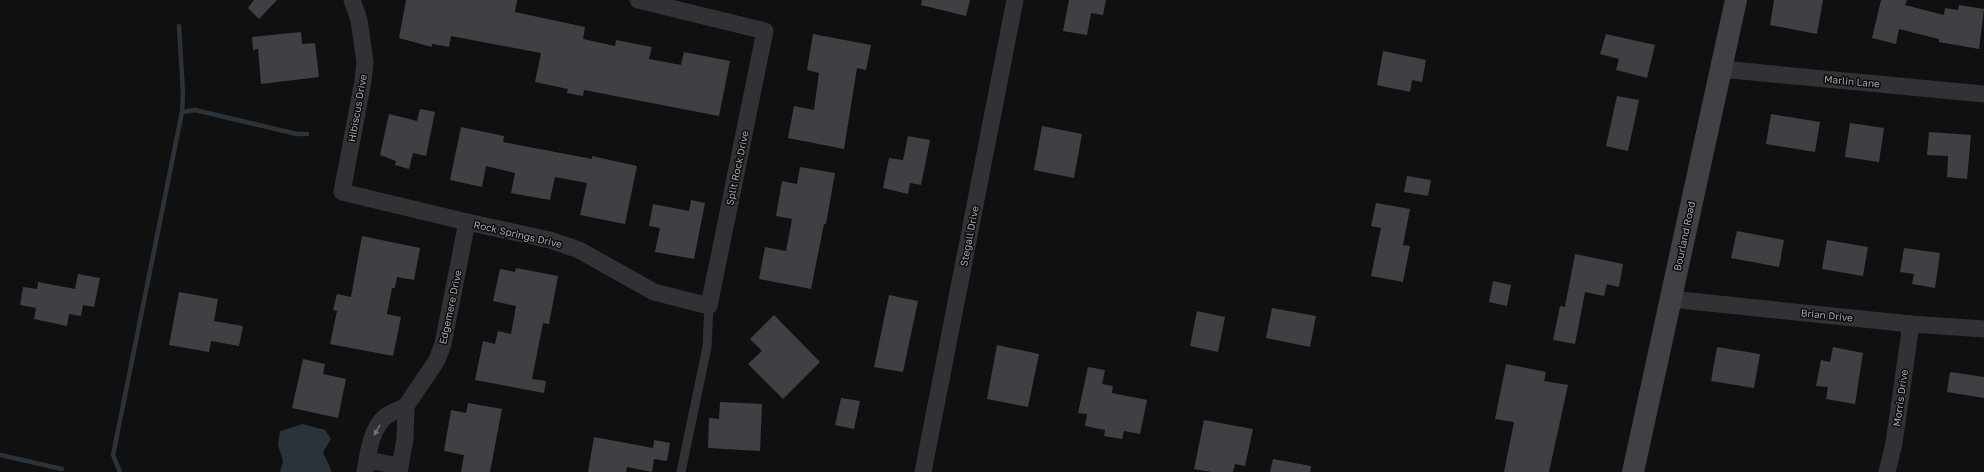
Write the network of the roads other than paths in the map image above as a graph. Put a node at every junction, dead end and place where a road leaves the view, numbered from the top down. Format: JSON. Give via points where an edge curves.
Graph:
{"nodes":[{"id":1,"x":352,"y":0,"type":"edge"},
{"id":2,"x":638,"y":0,"type":"edge"},
{"id":3,"x":1015,"y":0,"type":"edge"},
{"id":4,"x":1736,"y":0,"type":"edge"},
{"id":5,"x":1721,"y":69,"type":"junction"},
{"id":6,"x":1984,"y":94,"type":"edge"},
{"id":7,"x":342,"y":192,"type":"joint"},
{"id":8,"x":468,"y":222,"type":"junction"},
{"id":9,"x":1670,"y":299,"type":"junction"},
{"id":10,"x":709,"y":306,"type":"junction"},
{"id":11,"x":1911,"y":324,"type":"junction"},
{"id":12,"x":1984,"y":329,"type":"edge"},
{"id":13,"x":406,"y":406,"type":"junction"},
{"id":14,"x":366,"y":466,"type":"edge"},
{"id":15,"x":400,"y":469,"type":"edge"},
{"id":16,"x":681,"y":472,"type":"edge"},
{"id":17,"x":923,"y":472,"type":"edge"},
{"id":18,"x":1633,"y":472,"type":"edge"},
{"id":19,"x":1887,"y":472,"type":"edge"}],
"edges":[{"from":1,"to":7,"type":"street","name":"Hibiscus Drive","via":[[365,62]]},
{"from":2,"to":10,"type":"street","name":"Split Rock Drive","via":[[765,30]]},
{"from":3,"to":17,"type":"street","name":"Stegall Drive"},
{"from":4,"to":5,"type":"main road","name":"Bourland Road"},
{"from":5,"to":6,"type":"street","name":"Marlin Lane"},
{"from":5,"to":9,"type":"main road","name":"Bourland Road"},
{"from":7,"to":8,"type":"street","name":"Rock Springs Drive"},
{"from":8,"to":10,"type":"street","name":"Rock Springs Drive","via":[[566,245],[654,292]]},
{"from":8,"to":13,"type":"street","name":"Edgemere Drive","via":[[443,344],[437,360]]},
{"from":9,"to":11,"type":"street","name":"Brian Drive"},
{"from":9,"to":18,"type":"main road","name":"Bourland Road"},
{"from":10,"to":16,"type":"lane","via":[[707,347]]},
{"from":11,"to":12,"type":"street","name":"Brian Drive"},
{"from":11,"to":19,"type":"street","name":"Morris Drive","via":[[1894,443]]},
{"from":13,"to":14,"type":"street","name":"Edgemere Drive","one_way":true,"via":[[385,417],[375,432]]},
{"from":13,"to":15,"type":"street","via":[[405,439]]},
{"from":14,"to":15,"type":"street"}]}
